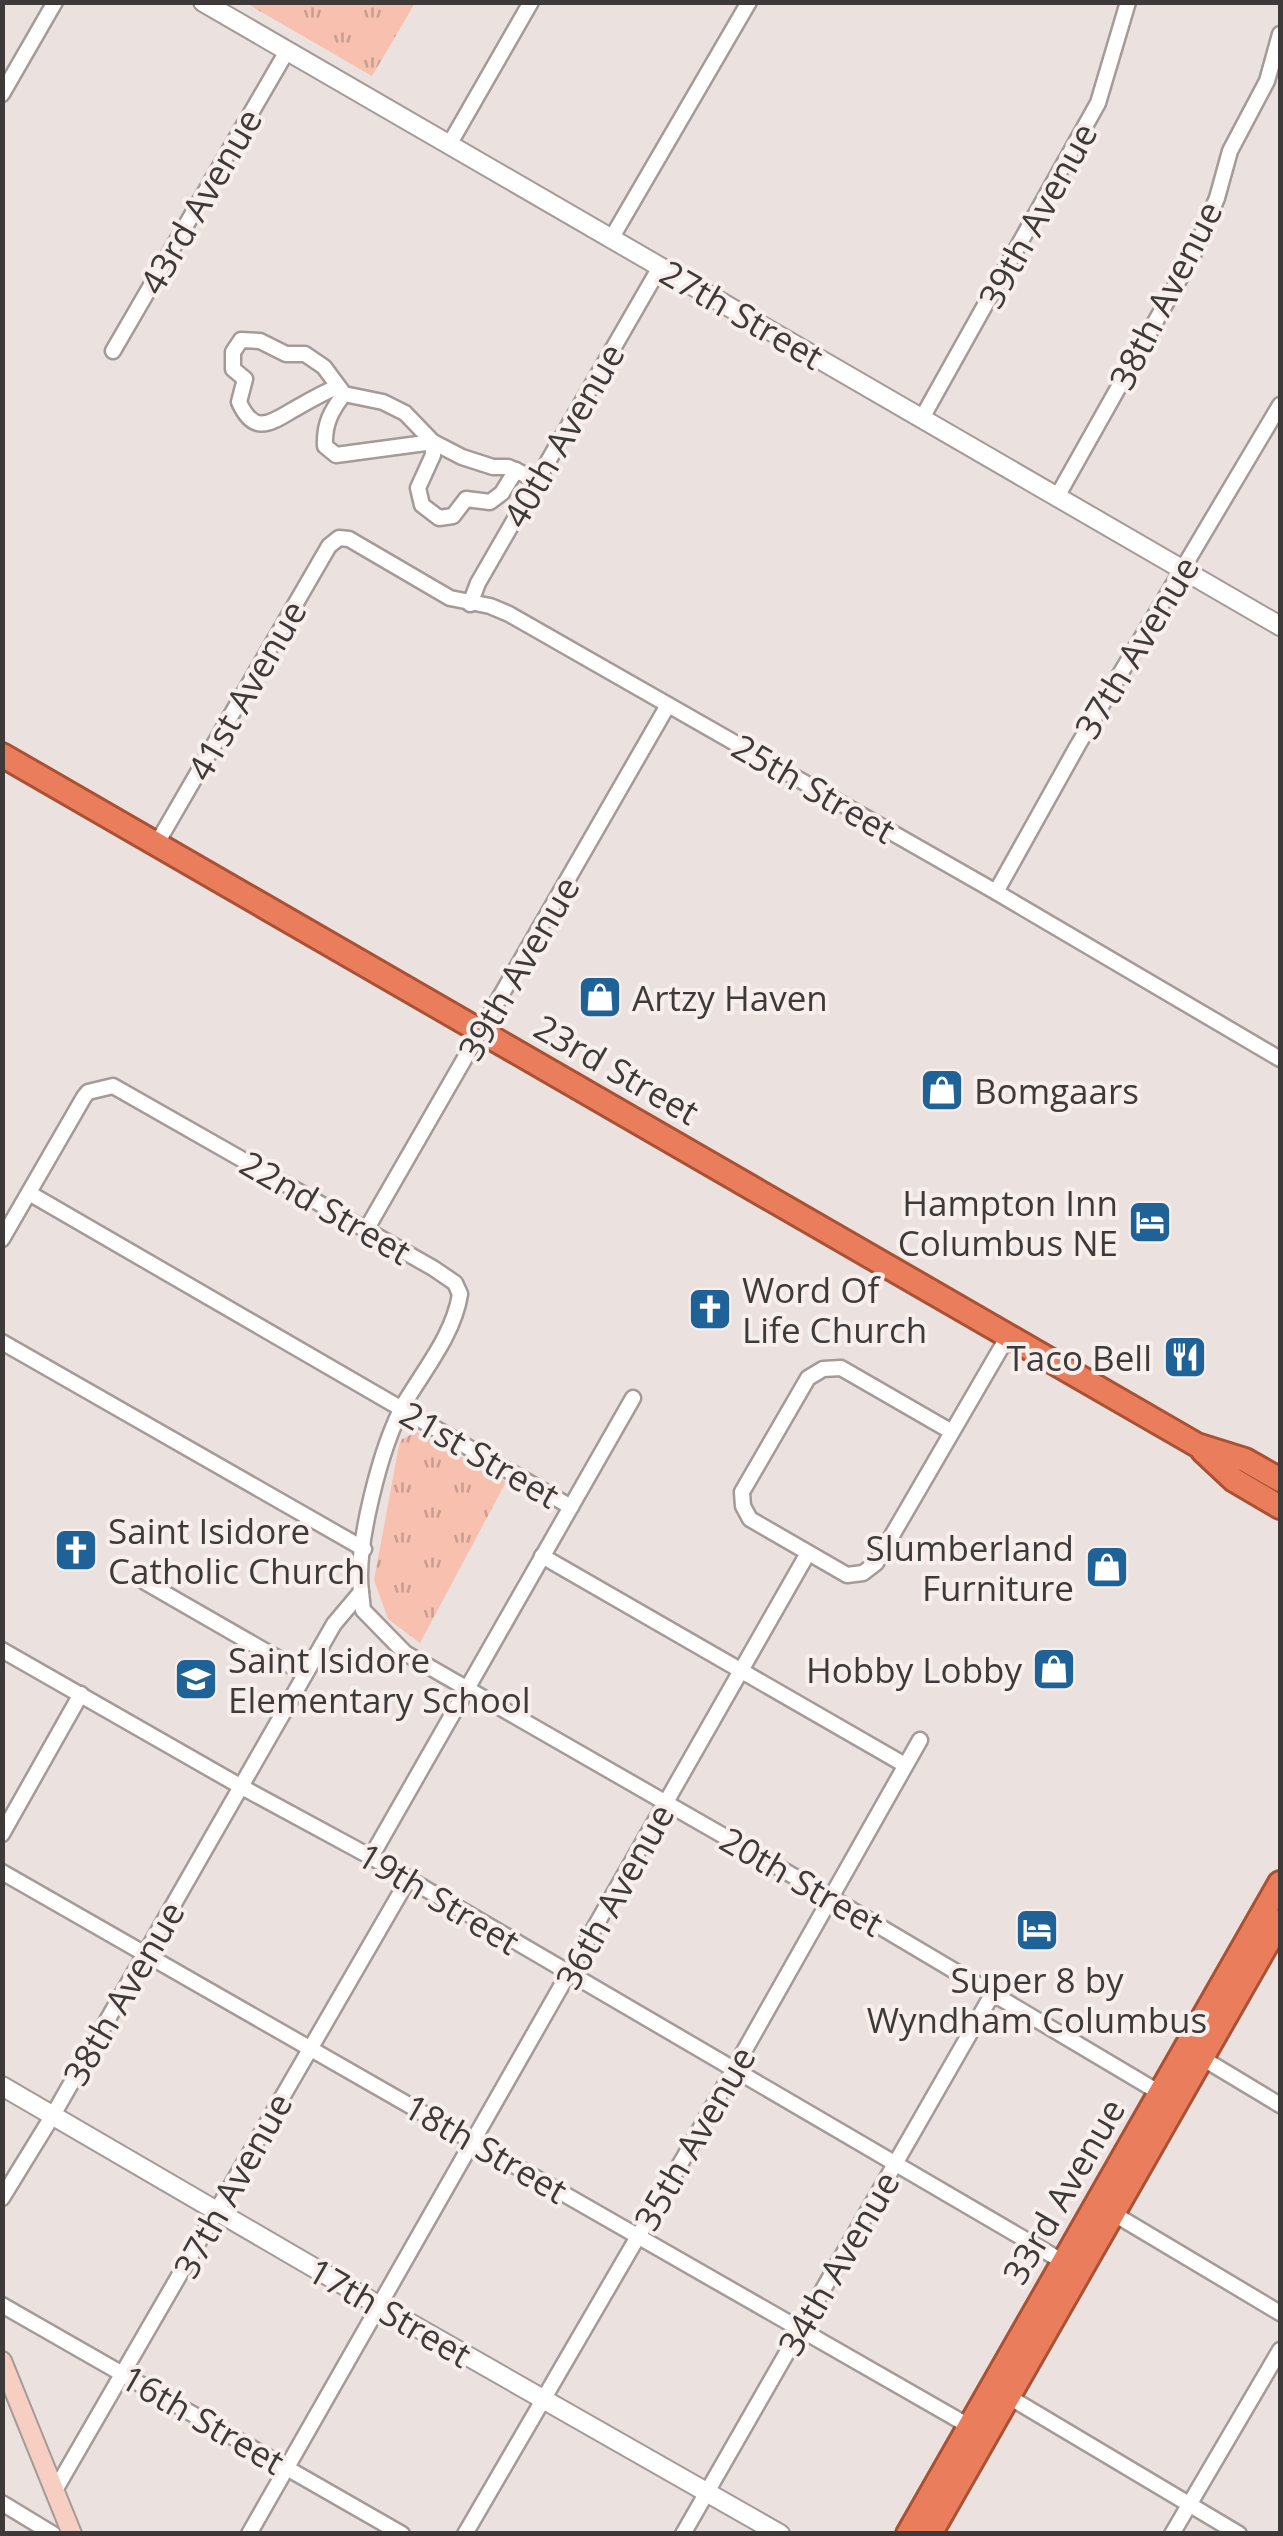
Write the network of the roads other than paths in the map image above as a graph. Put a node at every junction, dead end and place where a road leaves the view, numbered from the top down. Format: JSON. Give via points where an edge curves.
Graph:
{"nodes":[{"id":1,"x":55,"y":2,"type":"edge"},
{"id":2,"x":203,"y":2,"type":"edge"},
{"id":3,"x":531,"y":2,"type":"edge"},
{"id":4,"x":749,"y":2,"type":"edge"},
{"id":5,"x":1128,"y":2,"type":"edge"},
{"id":6,"x":1280,"y":34,"type":"edge"},
{"id":7,"x":287,"y":50,"type":"junction"},
{"id":8,"x":2,"y":94,"type":"edge"},
{"id":9,"x":449,"y":144,"type":"junction"},
{"id":10,"x":611,"y":239,"type":"junction"},
{"id":11,"x":660,"y":267,"type":"junction"},
{"id":12,"x":113,"y":351,"type":"dead end"},
{"id":13,"x":341,"y":390,"type":"junction"},
{"id":14,"x":1280,"y":405,"type":"edge"},
{"id":15,"x":922,"y":418,"type":"junction"},
{"id":16,"x":433,"y":442,"type":"junction"},
{"id":17,"x":516,"y":470,"type":"junction"},
{"id":18,"x":537,"y":480,"type":"junction"},
{"id":19,"x":1058,"y":495,"type":"junction"},
{"id":20,"x":340,"y":538,"type":"joint"},
{"id":21,"x":1184,"y":568,"type":"junction"},
{"id":22,"x":470,"y":604,"type":"junction"},
{"id":23,"x":1280,"y":626,"type":"edge"},
{"id":24,"x":668,"y":705,"type":"junction"},
{"id":25,"x":2,"y":755,"type":"edge"},
{"id":26,"x":156,"y":845,"type":"junction"},
{"id":27,"x":996,"y":892,"type":"junction"},
{"id":28,"x":481,"y":1031,"type":"junction"},
{"id":29,"x":1280,"y":1059,"type":"edge"},
{"id":30,"x":29,"y":1193,"type":"junction"},
{"id":31,"x":366,"y":1230,"type":"junction"},
{"id":32,"x":2,"y":1239,"type":"edge"},
{"id":33,"x":1008,"y":1336,"type":"junction"},
{"id":34,"x":2,"y":1342,"type":"edge"},
{"id":35,"x":633,"y":1398,"type":"dead end"},
{"id":36,"x":402,"y":1408,"type":"junction"},
{"id":37,"x":952,"y":1432,"type":"junction"},
{"id":38,"x":1196,"y":1445,"type":"junction"},
{"id":39,"x":1280,"y":1480,"type":"edge"},
{"id":40,"x":571,"y":1507,"type":"junction"},
{"id":41,"x":1280,"y":1508,"type":"edge"},
{"id":42,"x":364,"y":1549,"type":"junction"},
{"id":43,"x":808,"y":1552,"type":"junction"},
{"id":44,"x":542,"y":1556,"type":"junction"},
{"id":45,"x":145,"y":1582,"type":"dead end"},
{"id":46,"x":361,"y":1592,"type":"junction"},
{"id":47,"x":2,"y":1650,"type":"edge"},
{"id":48,"x":740,"y":1672,"type":"junction"},
{"id":49,"x":305,"y":1674,"type":"junction"},
{"id":50,"x":467,"y":1689,"type":"junction"},
{"id":51,"x":81,"y":1694,"type":"junction"},
{"id":52,"x":920,"y":1740,"type":"dead end"},
{"id":53,"x":905,"y":1765,"type":"junction"},
{"id":54,"x":240,"y":1786,"type":"junction"},
{"id":55,"x":666,"y":1802,"type":"junction"},
{"id":56,"x":2,"y":1834,"type":"edge"},
{"id":57,"x":370,"y":1856,"type":"junction"},
{"id":58,"x":2,"y":1872,"type":"edge"},
{"id":59,"x":408,"y":1878,"type":"junction"},
{"id":60,"x":1279,"y":1891,"type":"edge"},
{"id":61,"x":830,"y":1897,"type":"junction"},
{"id":62,"x":1280,"y":1921,"type":"edge"},
{"id":63,"x":146,"y":1954,"type":"junction"},
{"id":64,"x":569,"y":1974,"type":"junction"},
{"id":65,"x":993,"y":1994,"type":"junction"},
{"id":66,"x":309,"y":2047,"type":"junction"},
{"id":67,"x":1202,"y":2058,"type":"junction"},
{"id":68,"x":733,"y":2070,"type":"junction"},
{"id":69,"x":2,"y":2086,"type":"edge"},
{"id":70,"x":1160,"y":2092,"type":"junction"},
{"id":71,"x":1280,"y":2105,"type":"edge"},
{"id":72,"x":53,"y":2116,"type":"junction"},
{"id":73,"x":472,"y":2140,"type":"junction"},
{"id":74,"x":896,"y":2162,"type":"junction"},
{"id":75,"x":2,"y":2198,"type":"edge"},
{"id":76,"x":1104,"y":2209,"type":"junction"},
{"id":77,"x":217,"y":2212,"type":"junction"},
{"id":78,"x":639,"y":2235,"type":"junction"},
{"id":79,"x":1072,"y":2266,"type":"junction"},
{"id":80,"x":2,"y":2305,"type":"edge"},
{"id":81,"x":378,"y":2305,"type":"junction"},
{"id":82,"x":1280,"y":2313,"type":"edge"},
{"id":83,"x":800,"y":2327,"type":"junction"},
{"id":84,"x":1280,"y":2350,"type":"edge"},
{"id":85,"x":2,"y":2361,"type":"edge"},
{"id":86,"x":125,"y":2373,"type":"junction"},
{"id":87,"x":1009,"y":2398,"type":"junction"},
{"id":88,"x":542,"y":2399,"type":"junction"},
{"id":89,"x":969,"y":2426,"type":"junction"},
{"id":90,"x":287,"y":2468,"type":"junction"},
{"id":91,"x":707,"y":2491,"type":"junction"},
{"id":92,"x":54,"y":2492,"type":"junction"},
{"id":93,"x":2,"y":2503,"type":"edge"},
{"id":94,"x":1189,"y":2504,"type":"junction"},
{"id":95,"x":48,"y":2532,"type":"edge"},
{"id":96,"x":72,"y":2534,"type":"edge"},
{"id":97,"x":249,"y":2534,"type":"edge"},
{"id":98,"x":402,"y":2534,"type":"edge"},
{"id":99,"x":465,"y":2534,"type":"edge"},
{"id":100,"x":683,"y":2534,"type":"edge"},
{"id":101,"x":780,"y":2534,"type":"edge"},
{"id":102,"x":908,"y":2534,"type":"edge"},
{"id":103,"x":930,"y":2534,"type":"edge"},
{"id":104,"x":1172,"y":2534,"type":"edge"},
{"id":105,"x":1239,"y":2534,"type":"edge"}],
"edges":[{"from":1,"to":8,"type":"street"},
{"from":2,"to":7,"type":"street","name":"27th Street"},
{"from":3,"to":9,"type":"street"},
{"from":4,"to":10,"type":"street"},
{"from":5,"to":15,"type":"street","name":"39th Avenue","via":[[1098,104]]},
{"from":6,"to":19,"type":"street","name":"38th Avenue","via":[[1194,253]]},
{"from":7,"to":9,"type":"street","name":"27th Street"},
{"from":7,"to":12,"type":"street","name":"43rd Avenue"},
{"from":9,"to":10,"type":"street","name":"27th Street"},
{"from":10,"to":11,"type":"street","name":"27th Street"},
{"from":11,"to":15,"type":"street","name":"27th Street"},
{"from":11,"to":18,"type":"street","name":"40th Avenue"},
{"from":13,"to":13,"type":"street","via":[[305,354],[286,354],[250,338],[233,352],[232,369],[246,379],[239,402],[258,424]]},
{"from":13,"to":16,"type":"street","via":[[405,413]]},
{"from":13,"to":16,"type":"street","via":[[325,430],[325,446],[336,455]]},
{"from":14,"to":21,"type":"street","name":"37th Avenue"},
{"from":15,"to":19,"type":"street","name":"27th Street"},
{"from":16,"to":17,"type":"street","via":[[475,462]]},
{"from":16,"to":17,"type":"street","via":[[418,488],[422,504],[439,518],[453,516],[466,499],[490,502]]},
{"from":17,"to":18,"type":"street"},
{"from":18,"to":22,"type":"street","name":"40th Avenue"},
{"from":19,"to":21,"type":"street","name":"27th Street"},
{"from":20,"to":22,"type":"street","name":"25th Street"},
{"from":20,"to":26,"type":"street","name":"41st Avenue","via":[[329,546]]},
{"from":21,"to":23,"type":"street","name":"27th Street"},
{"from":21,"to":27,"type":"street","name":"37th Avenue"},
{"from":22,"to":24,"type":"street","name":"25th Street","via":[[509,614]]},
{"from":24,"to":27,"type":"street","name":"25th Street"},
{"from":24,"to":28,"type":"street","name":"39th Avenue"},
{"from":25,"to":26,"type":"highway","name":"23rd Street"},
{"from":26,"to":28,"type":"highway","name":"23rd Street"},
{"from":27,"to":29,"type":"street","name":"25th Street"},
{"from":28,"to":31,"type":"street","name":"39th Avenue"},
{"from":28,"to":33,"type":"highway","name":"23rd Street"},
{"from":30,"to":31,"type":"street","name":"22nd Street","via":[[88,1092],[113,1086]]},
{"from":30,"to":32,"type":"street"},
{"from":30,"to":36,"type":"street","name":"21st Street"},
{"from":31,"to":36,"type":"street","name":"22nd Street","via":[[454,1283],[460,1294],[453,1323]]},
{"from":33,"to":37,"type":"street"},
{"from":33,"to":38,"type":"highway","name":"23rd Street"},
{"from":34,"to":42,"type":"street"},
{"from":35,"to":40,"type":"street"},
{"from":36,"to":40,"type":"street","name":"21st Street"},
{"from":36,"to":42,"type":"street","name":"22nd Street","via":[[384,1446]]},
{"from":37,"to":43,"type":"street","via":[[876,1563],[847,1574]]},
{"from":37,"to":43,"type":"street","via":[[842,1368],[808,1378],[742,1492],[750,1519]]},
{"from":38,"to":39,"type":"highway","name":"23rd Street"},
{"from":38,"to":41,"type":"highway","name":"23rd Street","via":[[1234,1480]]},
{"from":40,"to":44,"type":"street","name":"21st Street"},
{"from":42,"to":46,"type":"street","name":"22nd Street"},
{"from":43,"to":48,"type":"street","name":"36th Avenue"},
{"from":44,"to":48,"type":"street","name":"21st Street"},
{"from":44,"to":50,"type":"street"},
{"from":45,"to":49,"type":"street"},
{"from":46,"to":49,"type":"street","name":"38th Avenue"},
{"from":46,"to":50,"type":"street","name":"20th Street","via":[[363,1610],[405,1653]]},
{"from":47,"to":51,"type":"street","name":"19th Street"},
{"from":48,"to":53,"type":"street","name":"21st Street"},
{"from":48,"to":55,"type":"street","name":"36th Avenue"},
{"from":49,"to":54,"type":"street","name":"38th Avenue"},
{"from":50,"to":55,"type":"street","name":"20th Street"},
{"from":50,"to":57,"type":"street"},
{"from":51,"to":54,"type":"street","name":"19th Street"},
{"from":51,"to":56,"type":"street"},
{"from":52,"to":53,"type":"street","name":"35th Avenue"},
{"from":53,"to":61,"type":"street","name":"35th Avenue"},
{"from":54,"to":57,"type":"street","name":"19th Street"},
{"from":54,"to":63,"type":"street","name":"38th Avenue"},
{"from":55,"to":61,"type":"street","name":"20th Street"},
{"from":55,"to":64,"type":"street","name":"36th Avenue"},
{"from":57,"to":59,"type":"street","name":"19th Street"},
{"from":58,"to":63,"type":"street","name":"18th Street"},
{"from":59,"to":64,"type":"street","name":"19th Street"},
{"from":59,"to":66,"type":"street","name":"37th Avenue"},
{"from":60,"to":70,"type":"highway","name":"33rd Avenue"},
{"from":61,"to":65,"type":"street","name":"20th Street"},
{"from":61,"to":68,"type":"street","name":"35th Avenue"},
{"from":62,"to":67,"type":"highway","name":"33rd Avenue"},
{"from":63,"to":66,"type":"street","name":"18th Street"},
{"from":63,"to":72,"type":"street","name":"38th Avenue"},
{"from":64,"to":68,"type":"street","name":"19th Street"},
{"from":64,"to":73,"type":"street","name":"36th Avenue"},
{"from":65,"to":70,"type":"street","name":"20th Street"},
{"from":65,"to":74,"type":"street","name":"34th Avenue"},
{"from":66,"to":73,"type":"street","name":"18th Street"},
{"from":66,"to":77,"type":"street","name":"37th Avenue"},
{"from":67,"to":71,"type":"street"},
{"from":67,"to":76,"type":"highway","name":"33rd Avenue"},
{"from":68,"to":74,"type":"street","name":"19th Street"},
{"from":68,"to":78,"type":"street","name":"35th Avenue"},
{"from":69,"to":72,"type":"street","name":"17th Street"},
{"from":70,"to":76,"type":"highway","name":"33rd Avenue"},
{"from":72,"to":75,"type":"street","name":"38th Avenue"},
{"from":72,"to":77,"type":"street","name":"17th Street"},
{"from":73,"to":78,"type":"street","name":"18th Street"},
{"from":73,"to":81,"type":"street","name":"36th Avenue"},
{"from":74,"to":79,"type":"street","name":"19th Street"},
{"from":74,"to":83,"type":"street","name":"34th Avenue"},
{"from":76,"to":79,"type":"highway","name":"33rd Avenue"},
{"from":76,"to":82,"type":"street"},
{"from":77,"to":81,"type":"street","name":"17th Street"},
{"from":77,"to":86,"type":"street","name":"37th Avenue"},
{"from":78,"to":83,"type":"street","name":"18th Street"},
{"from":78,"to":88,"type":"street","name":"35th Avenue"},
{"from":79,"to":87,"type":"highway","name":"33rd Avenue"},
{"from":79,"to":89,"type":"highway","name":"33rd Avenue"},
{"from":80,"to":86,"type":"street","name":"16th Street"},
{"from":81,"to":88,"type":"street","name":"17th Street"},
{"from":81,"to":90,"type":"street","name":"36th Avenue"},
{"from":83,"to":89,"type":"street","name":"18th Street"},
{"from":83,"to":91,"type":"street","name":"34th Avenue"},
{"from":84,"to":94,"type":"street"},
{"from":85,"to":92,"type":"main road"},
{"from":86,"to":90,"type":"street","name":"16th Street"},
{"from":86,"to":92,"type":"street","name":"37th Avenue"},
{"from":87,"to":94,"type":"street"},
{"from":87,"to":103,"type":"highway","name":"33rd Avenue"},
{"from":88,"to":91,"type":"street","name":"17th Street"},
{"from":88,"to":99,"type":"street","name":"35th Avenue"},
{"from":89,"to":102,"type":"highway","name":"33rd Avenue"},
{"from":90,"to":97,"type":"street","name":"36th Avenue"},
{"from":90,"to":98,"type":"street","name":"16th Street"},
{"from":91,"to":100,"type":"street","name":"34th Avenue"},
{"from":91,"to":101,"type":"street","name":"17th Street"},
{"from":92,"to":96,"type":"main road"},
{"from":93,"to":95,"type":"street"},
{"from":94,"to":104,"type":"street"},
{"from":94,"to":105,"type":"street"}]}
